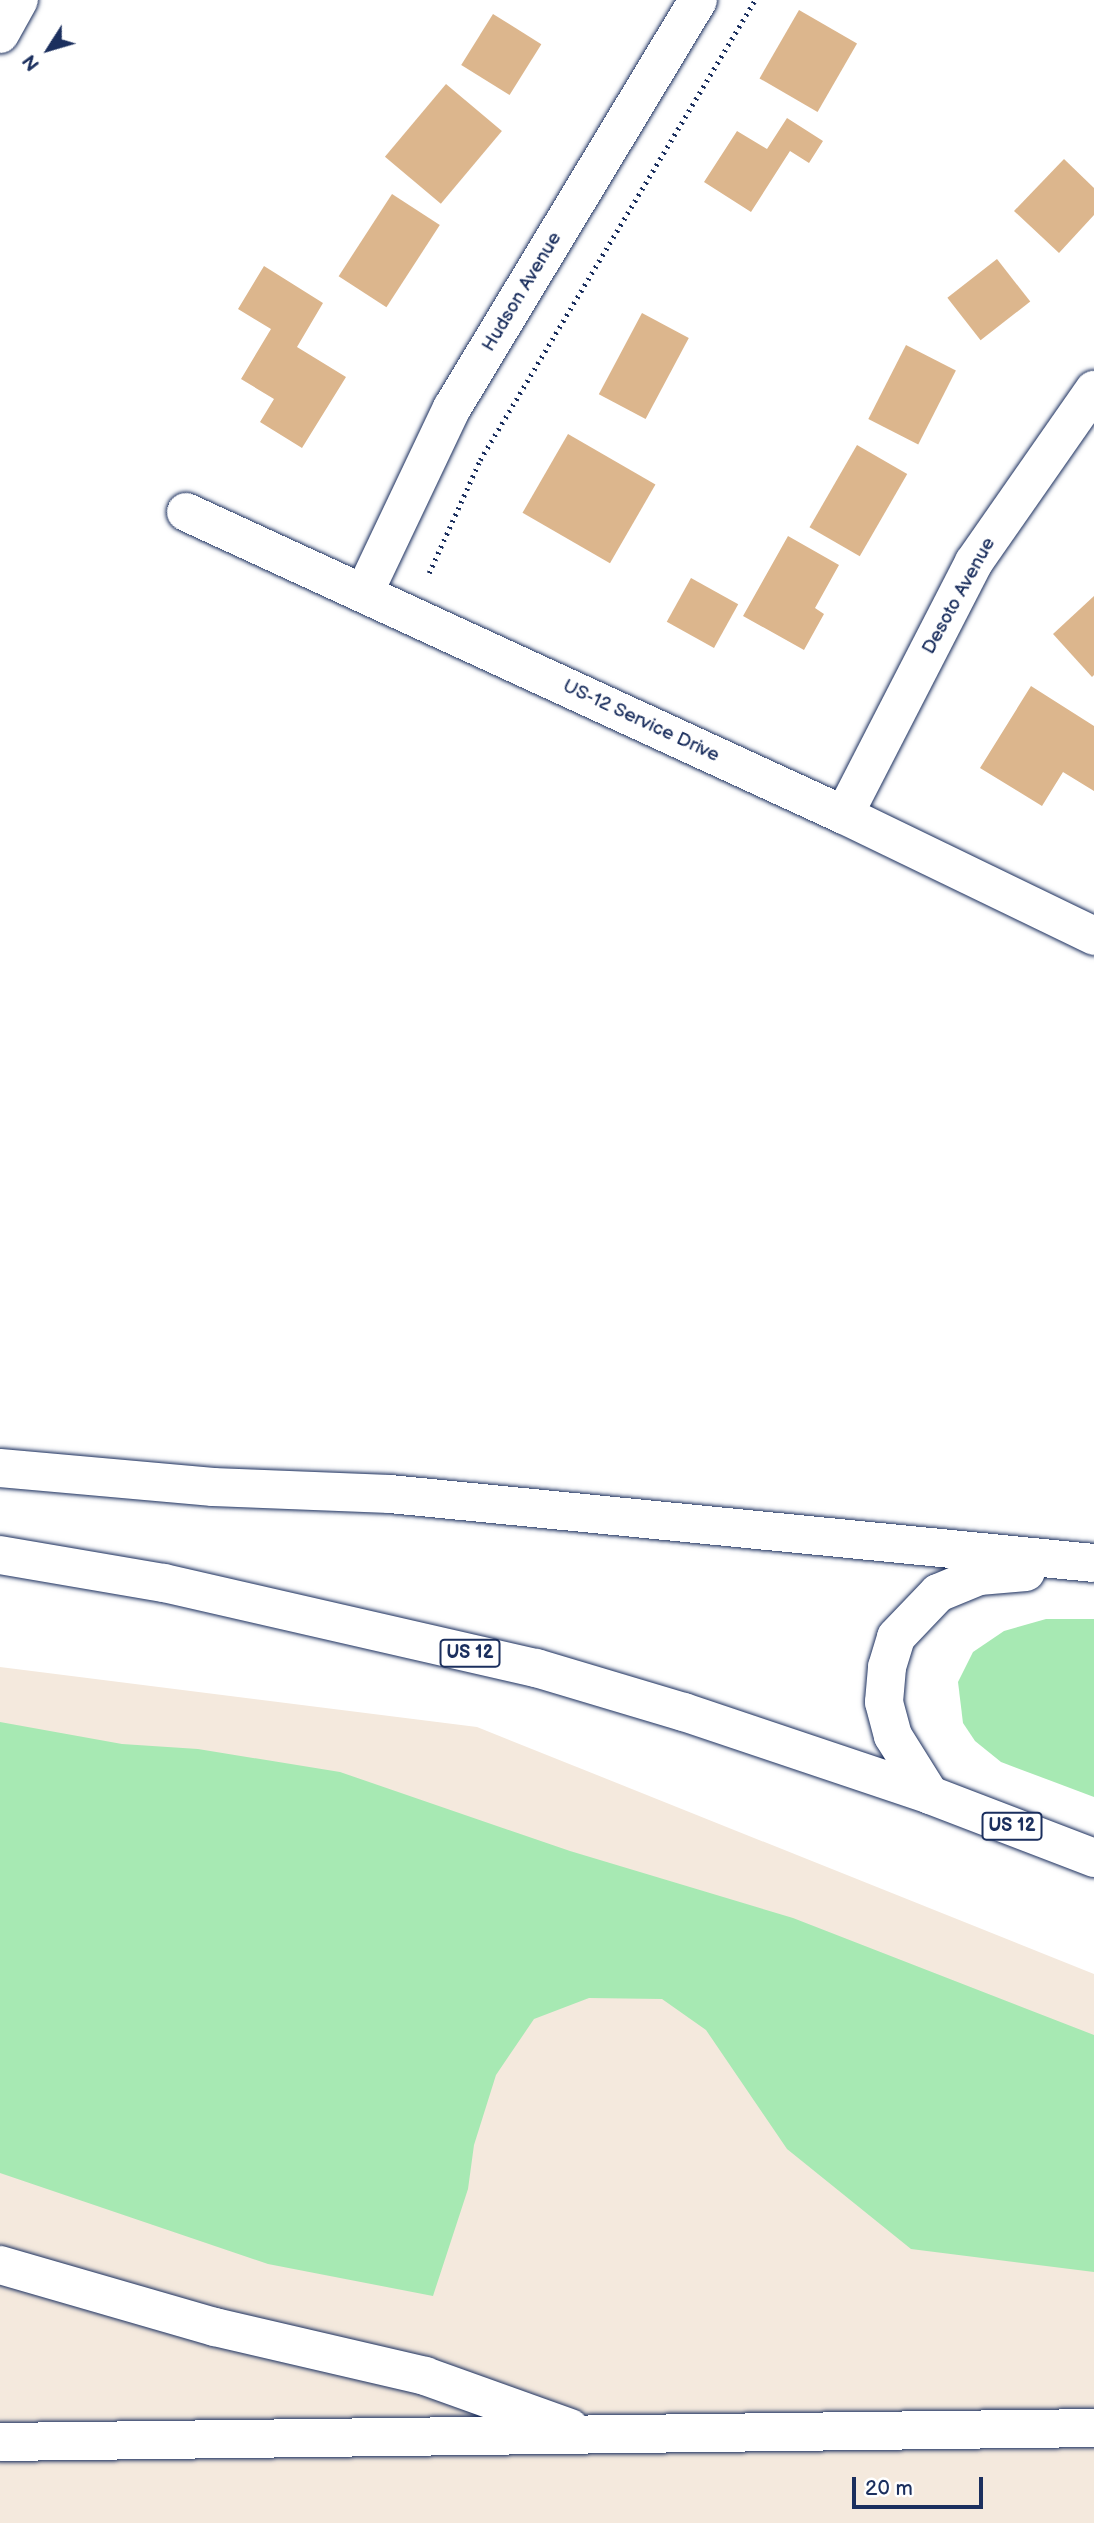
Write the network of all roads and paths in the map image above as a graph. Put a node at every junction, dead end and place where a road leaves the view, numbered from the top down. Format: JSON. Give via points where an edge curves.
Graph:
{"nodes":[{"id":1,"x":19,"y":0,"type":"edge"},
{"id":2,"x":698,"y":0,"type":"edge"},
{"id":3,"x":755,"y":0,"type":"edge"},
{"id":4,"x":0,"y":34,"type":"edge"},
{"id":5,"x":1094,"y":390,"type":"edge"},
{"id":6,"x":186,"y":512,"type":"dead end"},
{"id":7,"x":429,"y":573,"type":"dead end"},
{"id":8,"x":364,"y":593,"type":"junction"},
{"id":9,"x":844,"y":815,"type":"junction"},
{"id":10,"x":1094,"y":936,"type":"edge"},
{"id":11,"x":0,"y":1468,"type":"edge"},
{"id":12,"x":0,"y":1555,"type":"edge"},
{"id":13,"x":1094,"y":1564,"type":"edge"},
{"id":14,"x":930,"y":1795,"type":"junction"},
{"id":15,"x":1094,"y":1858,"type":"edge"},
{"id":16,"x":0,"y":2265,"type":"edge"},
{"id":17,"x":1094,"y":2428,"type":"edge"},
{"id":18,"x":592,"y":2436,"type":"junction"},
{"id":19,"x":0,"y":2442,"type":"edge"}],
"edges":[{"from":1,"to":4,"type":"main road"},
{"from":2,"to":8,"type":"main road","name":"Hudson Avenue","via":[[452,408]]},
{"from":3,"to":7,"type":"path","via":[[480,460]]},
{"from":5,"to":9,"type":"main road","name":"Desoto Avenue","via":[[974,562]]},
{"from":6,"to":8,"type":"main road","name":"US-12 Service Drive"},
{"from":8,"to":9,"type":"main road","name":"US-12 Service Drive"},
{"from":9,"to":10,"type":"main road","name":"US-12 Service Drive"},
{"from":11,"to":13,"type":"main road","via":[[213,1487],[390,1494]]},
{"from":12,"to":14,"type":"main road","name":"US 12","number":"US 12","via":[[164,1583],[536,1668],[684,1712]]},
{"from":13,"to":14,"type":"main road","via":[[979,1576],[938,1593],[896,1637],[884,1702],[893,1736]]},
{"from":14,"to":15,"type":"main road","name":"US 12","number":"US 12"},
{"from":16,"to":18,"type":"main road","via":[[215,2327],[425,2376]]},
{"from":17,"to":18,"type":"main road"},
{"from":18,"to":19,"type":"main road"}]}
